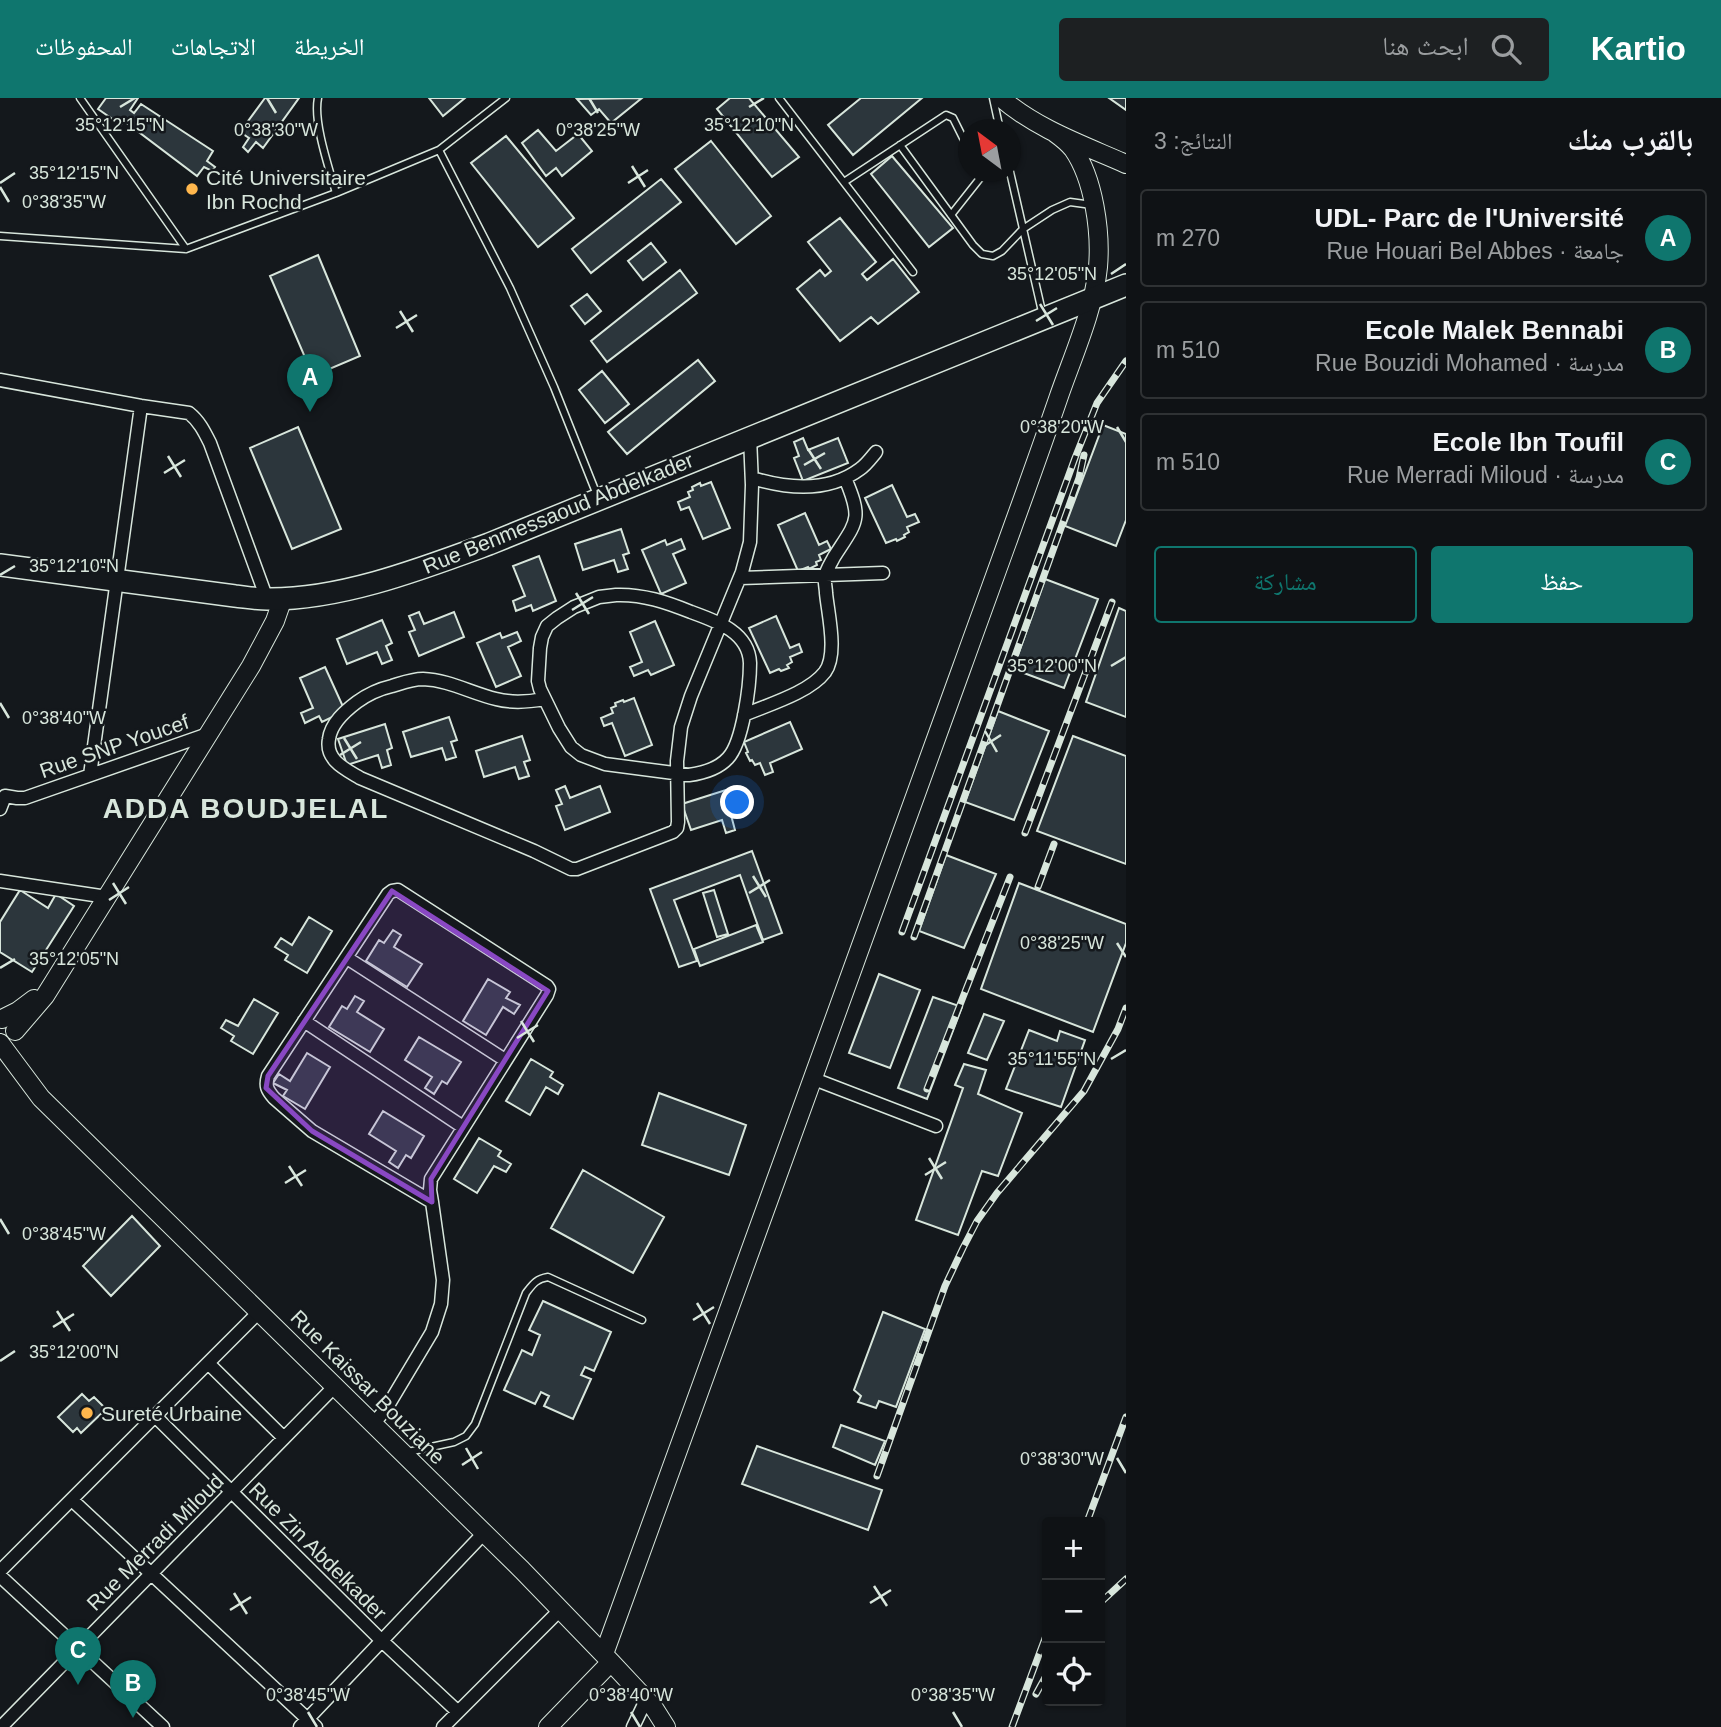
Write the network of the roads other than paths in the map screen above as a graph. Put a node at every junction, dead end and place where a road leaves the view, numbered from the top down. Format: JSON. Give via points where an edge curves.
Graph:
{"nodes":[{"id":1,"x":318,"y":98,"type":"edge"},
{"id":2,"x":506,"y":98,"type":"edge"},
{"id":3,"x":779,"y":98,"type":"edge"},
{"id":4,"x":993,"y":98,"type":"edge"},
{"id":5,"x":1001,"y":98,"type":"edge"},
{"id":6,"x":82,"y":99,"type":"edge"},
{"id":7,"x":998,"y":119,"type":"edge"},
{"id":8,"x":958,"y":128,"type":"edge"},
{"id":9,"x":1055,"y":133,"type":"junction"},
{"id":10,"x":900,"y":145,"type":"junction"},
{"id":11,"x":439,"y":150,"type":"junction"},
{"id":12,"x":1126,"y":164,"type":"edge"},
{"id":13,"x":844,"y":182,"type":"junction"},
{"id":14,"x":977,"y":182,"type":"edge"},
{"id":15,"x":1012,"y":182,"type":"edge"},
{"id":16,"x":336,"y":193,"type":"junction"},
{"id":17,"x":1094,"y":205,"type":"junction"},
{"id":18,"x":951,"y":215,"type":"junction"},
{"id":19,"x":1024,"y":229,"type":"junction"},
{"id":20,"x":0,"y":236,"type":"edge"},
{"id":21,"x":186,"y":249,"type":"junction"},
{"id":22,"x":913,"y":272,"type":"dead end"},
{"id":23,"x":1126,"y":285,"type":"edge"},
{"id":24,"x":1092,"y":299,"type":"junction"},
{"id":25,"x":1043,"y":319,"type":"junction"},
{"id":26,"x":0,"y":380,"type":"edge"},
{"id":27,"x":141,"y":406,"type":"junction"},
{"id":28,"x":750,"y":437,"type":"junction"},
{"id":29,"x":876,"y":452,"type":"dead end"},
{"id":30,"x":752,"y":478,"type":"junction"},
{"id":31,"x":845,"y":478,"type":"junction"},
{"id":32,"x":598,"y":498,"type":"junction"},
{"id":33,"x":0,"y":565,"type":"edge"},
{"id":34,"x":883,"y":573,"type":"dead end"},
{"id":35,"x":825,"y":575,"type":"junction"},
{"id":36,"x":740,"y":578,"type":"junction"},
{"id":37,"x":117,"y":581,"type":"junction"},
{"id":38,"x":275,"y":599,"type":"junction"},
{"id":39,"x":722,"y":623,"type":"junction"},
{"id":40,"x":544,"y":699,"type":"junction"},
{"id":41,"x":744,"y":716,"type":"junction"},
{"id":42,"x":208,"y":734,"type":"junction"},
{"id":43,"x":677,"y":773,"type":"junction"},
{"id":44,"x":90,"y":775,"type":"junction"},
{"id":45,"x":3,"y":795,"type":"edge"},
{"id":46,"x":0,"y":808,"type":"edge"},
{"id":47,"x":0,"y":881,"type":"edge"},
{"id":48,"x":107,"y":897,"type":"junction"},
{"id":49,"x":347,"y":958,"type":"junction"},
{"id":50,"x":54,"y":980,"type":"junction"},
{"id":51,"x":1,"y":1019,"type":"edge"},
{"id":52,"x":304,"y":1021,"type":"junction"},
{"id":53,"x":7,"y":1038,"type":"edge"},
{"id":54,"x":506,"y":1059,"type":"junction"},
{"id":55,"x":814,"y":1079,"type":"junction"},
{"id":56,"x":936,"y":1126,"type":"dead end"},
{"id":57,"x":463,"y":1127,"type":"junction"},
{"id":58,"x":432,"y":1202,"type":"junction"},
{"id":59,"x":259,"y":1312,"type":"junction"},
{"id":60,"x":642,"y":1320,"type":"dead end"},
{"id":61,"x":208,"y":1363,"type":"junction"},
{"id":62,"x":335,"y":1386,"type":"junction"},
{"id":63,"x":155,"y":1416,"type":"junction"},
{"id":64,"x":373,"y":1424,"type":"junction"},
{"id":65,"x":284,"y":1438,"type":"junction"},
{"id":66,"x":403,"y":1454,"type":"junction"},
{"id":67,"x":232,"y":1492,"type":"junction"},
{"id":68,"x":72,"y":1500,"type":"junction"},
{"id":69,"x":484,"y":1534,"type":"junction"},
{"id":70,"x":150,"y":1573,"type":"junction"},
{"id":71,"x":0,"y":1574,"type":"edge"},
{"id":72,"x":560,"y":1609,"type":"junction"},
{"id":73,"x":382,"y":1641,"type":"junction"},
{"id":74,"x":78,"y":1648,"type":"junction"},
{"id":75,"x":608,"y":1658,"type":"junction"},
{"id":76,"x":646,"y":1700,"type":"junction"},
{"id":77,"x":457,"y":1711,"type":"junction"},
{"id":78,"x":308,"y":1724,"type":"edge"},
{"id":79,"x":3,"y":1725,"type":"edge"},
{"id":80,"x":163,"y":1727,"type":"edge"},
{"id":81,"x":443,"y":1727,"type":"edge"},
{"id":82,"x":548,"y":1727,"type":"edge"},
{"id":83,"x":633,"y":1727,"type":"edge"},
{"id":84,"x":666,"y":1727,"type":"edge"}],
"edges":[{"from":1,"to":16,"type":"lane","via":[[320,128]]},
{"from":2,"to":11,"type":"lane"},
{"from":3,"to":13,"type":"lane"},
{"from":4,"to":7,"type":"lane"},
{"from":5,"to":9,"type":"street"},
{"from":6,"to":21,"type":"lane"},
{"from":8,"to":10,"type":"lane","via":[[946,115]]},
{"from":9,"to":12,"type":"street"},
{"from":9,"to":17,"type":"street","via":[[1081,162]]},
{"from":10,"to":13,"type":"lane"},
{"from":10,"to":18,"type":"lane"},
{"from":11,"to":16,"type":"lane"},
{"from":11,"to":32,"type":"lane","via":[[510,288]]},
{"from":13,"to":22,"type":"lane"},
{"from":14,"to":18,"type":"lane"},
{"from":15,"to":19,"type":"lane"},
{"from":16,"to":21,"type":"lane"},
{"from":17,"to":19,"type":"lane","via":[[1070,202]]},
{"from":17,"to":24,"type":"street","via":[[1098,266]]},
{"from":18,"to":19,"type":"lane","via":[[982,254],[993,256],[1002,251]]},
{"from":19,"to":25,"type":"lane"},
{"from":20,"to":21,"type":"lane"},
{"from":23,"to":24,"type":"main road","name":"Rue Benmessaoud Abdelkader"},
{"from":24,"to":25,"type":"main road","name":"Rue Benmessaoud Abdelkader"},
{"from":24,"to":55,"type":"street"},
{"from":25,"to":28,"type":"main road","name":"Rue Benmessaoud Abdelkader"},
{"from":26,"to":27,"type":"street"},
{"from":27,"to":37,"type":"street"},
{"from":27,"to":38,"type":"street","via":[[189,413],[202,426]]},
{"from":28,"to":30,"type":"street"},
{"from":28,"to":32,"type":"main road","name":"Rue Benmessaoud Abdelkader"},
{"from":29,"to":31,"type":"street"},
{"from":30,"to":31,"type":"street","via":[[796,487],[822,486]]},
{"from":30,"to":36,"type":"street","via":[[750,542]]},
{"from":31,"to":35,"type":"street","via":[[857,512],[852,530]]},
{"from":32,"to":38,"type":"main road","name":"Rue Benmessaoud Abdelkader","via":[[436,564],[333,592]]},
{"from":33,"to":37,"type":"main road","name":"Rue Benmessaoud Abdelkader"},
{"from":34,"to":35,"type":"street"},
{"from":35,"to":36,"type":"street"},
{"from":35,"to":41,"type":"street","via":[[832,646],[826,671],[796,693]]},
{"from":36,"to":39,"type":"street"},
{"from":37,"to":38,"type":"main road","name":"Rue Benmessaoud Abdelkader"},
{"from":37,"to":44,"type":"street"},
{"from":38,"to":42,"type":"street","via":[[271,628]]},
{"from":39,"to":40,"type":"street","via":[[640,596],[608,596],[574,607],[547,626],[542,637],[538,681]]},
{"from":39,"to":41,"type":"street","via":[[737,635],[750,658]]},
{"from":39,"to":43,"type":"street","via":[[681,727]]},
{"from":40,"to":43,"type":"street","via":[[559,729],[581,755],[605,764]]},
{"from":40,"to":43,"type":"street","via":[[497,700],[443,682],[410,681],[354,704],[336,721],[328,748],[334,761],[360,778],[575,869],[676,830]]},
{"from":41,"to":43,"type":"street","via":[[730,756],[703,773]]},
{"from":42,"to":44,"type":"street","name":"Rue SNP Youcef"},
{"from":42,"to":48,"type":"street"},
{"from":44,"to":45,"type":"street","name":"Rue SNP Youcef","via":[[25,798]]},
{"from":45,"to":46,"type":"street","name":"Rue SNP Youcef"},
{"from":47,"to":48,"type":"street"},
{"from":48,"to":50,"type":"street"},
{"from":49,"to":52,"type":"street"},
{"from":49,"to":54,"type":"street"},
{"from":49,"to":54,"type":"street","via":[[388,894],[398,890],[549,989]]},
{"from":50,"to":51,"type":"street","via":[[24,1007]]},
{"from":50,"to":53,"type":"street"},
{"from":51,"to":53,"type":"street","via":[[11,1022]]},
{"from":52,"to":57,"type":"street"},
{"from":52,"to":58,"type":"street","via":[[268,1076],[268,1092],[313,1131]]},
{"from":53,"to":59,"type":"street","name":"Rue Kaissar Bouziane","via":[[41,1098]]},
{"from":54,"to":57,"type":"street"},
{"from":55,"to":56,"type":"street"},
{"from":55,"to":75,"type":"street"},
{"from":57,"to":58,"type":"street","via":[[431,1179]]},
{"from":58,"to":64,"type":"street","via":[[443,1280],[441,1304],[432,1332]]},
{"from":59,"to":61,"type":"street"},
{"from":59,"to":62,"type":"street","name":"Rue Kaissar Bouziane"},
{"from":60,"to":66,"type":"lane","via":[[548,1277],[540,1278],[526,1293],[475,1424],[466,1436]]},
{"from":61,"to":63,"type":"street"},
{"from":61,"to":65,"type":"street"},
{"from":62,"to":64,"type":"street","name":"Rue Kaissar Bouziane"},
{"from":62,"to":65,"type":"street","name":"Rue Merradi Miloud"},
{"from":63,"to":67,"type":"street","name":"Rue Zin Abdelkader"},
{"from":63,"to":68,"type":"street"},
{"from":64,"to":66,"type":"street","name":"Rue Kaissar Bouziane"},
{"from":65,"to":67,"type":"street","name":"Rue Merradi Miloud"},
{"from":66,"to":69,"type":"street","name":"Rue Kaissar Bouziane"},
{"from":67,"to":70,"type":"street","name":"Rue Merradi Miloud"},
{"from":67,"to":73,"type":"street","name":"Rue Zin Abdelkader"},
{"from":68,"to":70,"type":"street"},
{"from":68,"to":71,"type":"street"},
{"from":69,"to":72,"type":"street","name":"Rue Kaissar Bouziane"},
{"from":69,"to":73,"type":"street"},
{"from":70,"to":74,"type":"street","name":"Rue Merradi Miloud"},
{"from":70,"to":78,"type":"street"},
{"from":71,"to":74,"type":"street"},
{"from":72,"to":75,"type":"street","name":"Rue Kaissar Bouziane"},
{"from":72,"to":77,"type":"street"},
{"from":73,"to":77,"type":"street","name":"Rue Zin Abdelkader"},
{"from":73,"to":78,"type":"street"},
{"from":74,"to":79,"type":"street","name":"Rue Merradi Miloud"},
{"from":74,"to":80,"type":"street"},
{"from":75,"to":76,"type":"street","name":"Rue Kaissar Bouziane"},
{"from":75,"to":82,"type":"street"},
{"from":76,"to":83,"type":"street"},
{"from":76,"to":84,"type":"street","name":"Rue Kaissar Bouziane"},
{"from":77,"to":81,"type":"street"}]}
